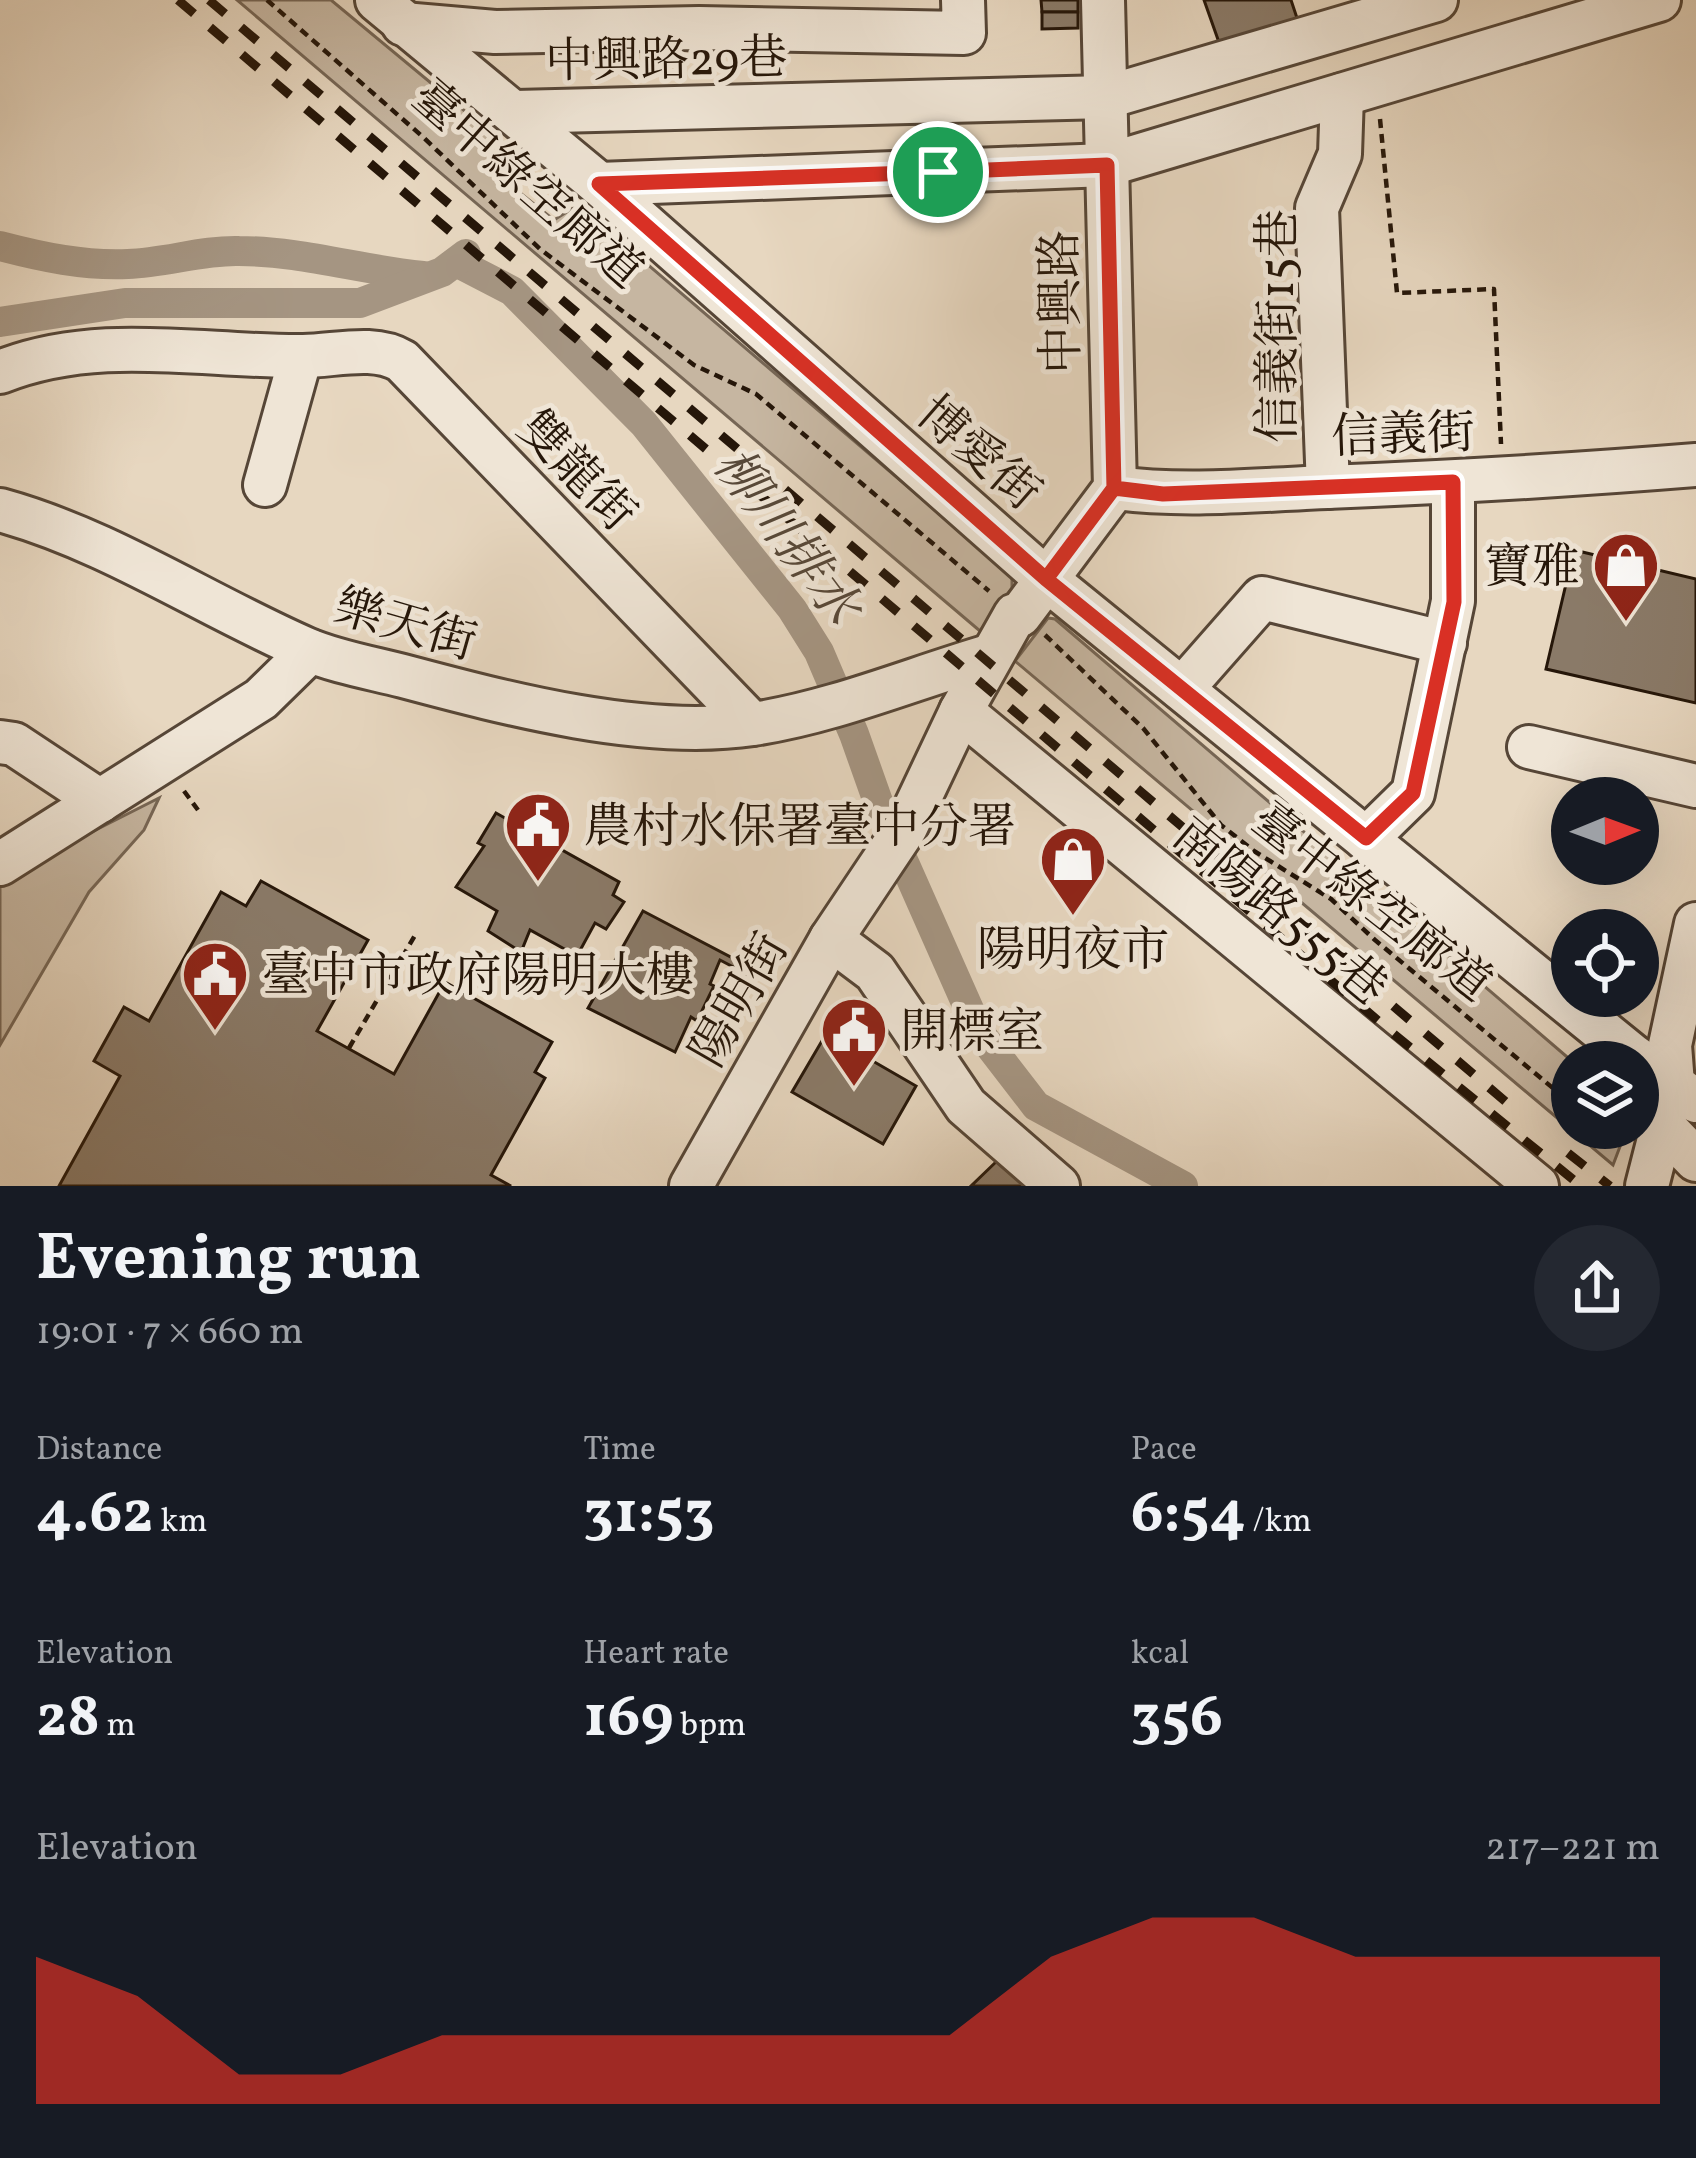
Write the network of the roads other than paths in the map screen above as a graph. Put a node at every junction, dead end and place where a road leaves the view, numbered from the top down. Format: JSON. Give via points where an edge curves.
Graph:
{"nodes":[{"id":1,"x":963,"y":0,"type":"edge"},
{"id":2,"x":1102,"y":0,"type":"edge"},
{"id":3,"x":1436,"y":0,"type":"edge"},
{"id":4,"x":1659,"y":0,"type":"edge"},
{"id":5,"x":390,"y":12,"type":"edge"},
{"id":6,"x":1359,"y":90,"type":"junction"},
{"id":7,"x":1107,"y":98,"type":"junction"},
{"id":8,"x":516,"y":112,"type":"junction"},
{"id":9,"x":1107,"y":165,"type":"junction"},
{"id":10,"x":599,"y":184,"type":"junction"},
{"id":11,"x":301,"y":356,"type":"junction"},
{"id":12,"x":0,"y":372,"type":"edge"},
{"id":13,"x":1696,"y":464,"type":"edge"},
{"id":14,"x":1453,"y":482,"type":"junction"},
{"id":15,"x":265,"y":484,"type":"dead end"},
{"id":16,"x":1328,"y":487,"type":"junction"},
{"id":17,"x":1114,"y":488,"type":"junction"},
{"id":18,"x":0,"y":510,"type":"edge"},
{"id":19,"x":1046,"y":579,"type":"junction"},
{"id":20,"x":1445,"y":643,"type":"junction"},
{"id":21,"x":310,"y":652,"type":"junction"},
{"id":22,"x":989,"y":656,"type":"junction"},
{"id":23,"x":1182,"y":688,"type":"junction"},
{"id":24,"x":961,"y":711,"type":"junction"},
{"id":25,"x":752,"y":724,"type":"junction"},
{"id":26,"x":0,"y":742,"type":"edge"},
{"id":27,"x":1529,"y":747,"type":"dead end"},
{"id":28,"x":1696,"y":786,"type":"edge"},
{"id":29,"x":100,"y":801,"type":"junction"},
{"id":30,"x":1366,"y":838,"type":"junction"},
{"id":31,"x":0,"y":864,"type":"edge"},
{"id":32,"x":1696,"y":924,"type":"edge"},
{"id":33,"x":831,"y":939,"type":"junction"},
{"id":34,"x":1677,"y":1104,"type":"edge"},
{"id":35,"x":1696,"y":1160,"type":"edge"},
{"id":36,"x":691,"y":1186,"type":"edge"},
{"id":37,"x":1058,"y":1186,"type":"edge"},
{"id":38,"x":1537,"y":1186,"type":"edge"},
{"id":39,"x":1646,"y":1186,"type":"edge"}],
"edges":[{"from":1,"to":5,"type":"street","via":[[964,33],[495,32]]},
{"from":2,"to":7,"type":"street","name":"中興路"},
{"from":3,"to":7,"type":"street","name":"中興路29巷"},
{"from":4,"to":6,"type":"street"},
{"from":5,"to":8,"type":"street","name":"博愛街"},
{"from":6,"to":9,"type":"street"},
{"from":6,"to":16,"type":"street","name":"信義街15巷","via":[[1317,208]]},
{"from":7,"to":8,"type":"street","name":"中興路29巷"},
{"from":7,"to":9,"type":"street","name":"中興路"},
{"from":8,"to":10,"type":"street","name":"博愛街"},
{"from":9,"to":10,"type":"street"},
{"from":9,"to":17,"type":"street","name":"中興路"},
{"from":10,"to":19,"type":"street","name":"博愛街"},
{"from":11,"to":12,"type":"street","name":"雙龍街","via":[[129,348]]},
{"from":11,"to":15,"type":"street"},
{"from":11,"to":25,"type":"street","name":"雙龍街","via":[[386,352],[402,361]]},
{"from":13,"to":14,"type":"street","name":"信義街"},
{"from":14,"to":16,"type":"street","name":"信義街"},
{"from":14,"to":20,"type":"street","via":[[1454,602]]},
{"from":16,"to":17,"type":"street","name":"信義街","via":[[1163,494]]},
{"from":17,"to":19,"type":"street"},
{"from":18,"to":21,"type":"street","name":"樂天街","via":[[104,548]]},
{"from":19,"to":22,"type":"street"},
{"from":19,"to":23,"type":"street","name":"博愛街"},
{"from":20,"to":23,"type":"street","via":[[1262,598]]},
{"from":20,"to":30,"type":"street","via":[[1413,793]]},
{"from":21,"to":25,"type":"street","name":"樂天街","via":[[527,710],[686,728]]},
{"from":21,"to":29,"type":"street","via":[[261,699]]},
{"from":22,"to":24,"type":"street"},
{"from":22,"to":25,"type":"street","name":"樂天街"},
{"from":23,"to":30,"type":"street","name":"博愛街"},
{"from":24,"to":33,"type":"street","name":"陽明街","via":[[906,827]]},
{"from":24,"to":38,"type":"street","name":"南陽路555巷"},
{"from":26,"to":29,"type":"street"},
{"from":27,"to":28,"type":"street"},
{"from":29,"to":31,"type":"street"},
{"from":30,"to":34,"type":"street","name":"博愛街","via":[[1632,1055]]},
{"from":32,"to":34,"type":"street","via":[[1670,1045]]},
{"from":33,"to":36,"type":"street","name":"陽明街"},
{"from":33,"to":37,"type":"street","via":[[875,972],[966,1106]]},
{"from":34,"to":35,"type":"street","name":"博愛街"},
{"from":34,"to":39,"type":"street"}]}
